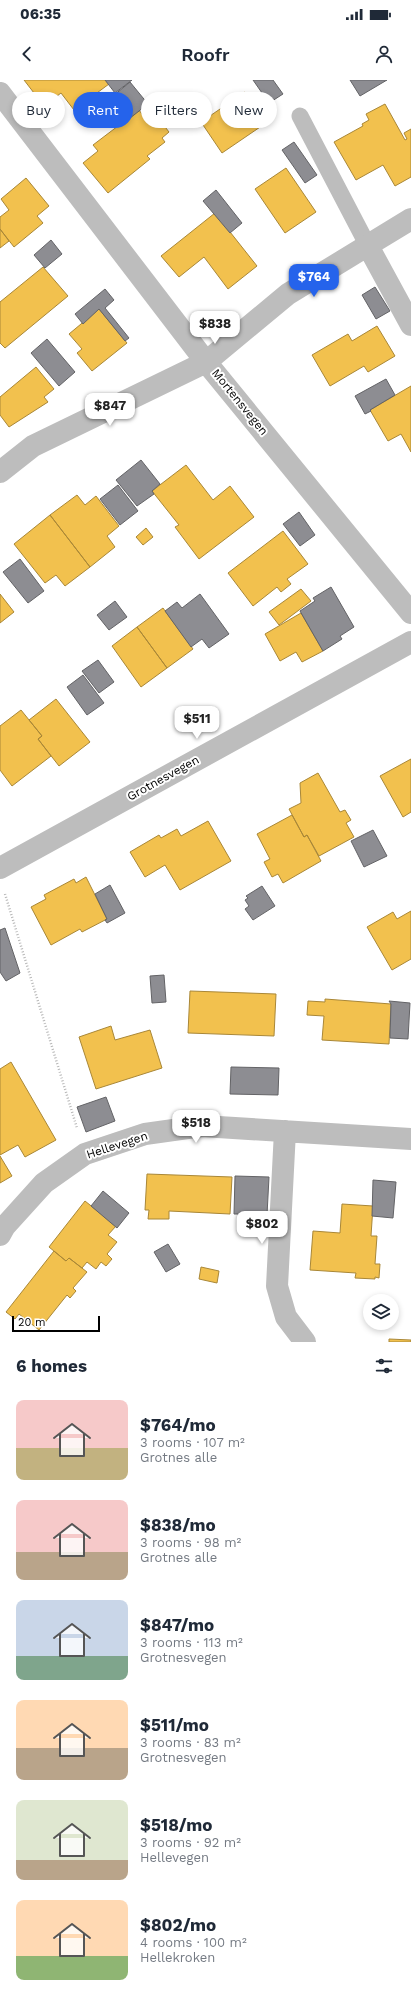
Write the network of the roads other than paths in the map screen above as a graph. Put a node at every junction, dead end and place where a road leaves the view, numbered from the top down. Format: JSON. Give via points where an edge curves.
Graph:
{"nodes":[{"id":1,"x":0,"y":94,"type":"edge"},
{"id":2,"x":300,"y":116,"type":"dead end"},
{"id":3,"x":411,"y":219,"type":"edge"},
{"id":4,"x":368,"y":246,"type":"junction"},
{"id":5,"x":411,"y":325,"type":"edge"},
{"id":6,"x":206,"y":362,"type":"junction"},
{"id":7,"x":0,"y":472,"type":"edge"},
{"id":8,"x":411,"y":612,"type":"edge"},
{"id":9,"x":411,"y":642,"type":"edge"},
{"id":10,"x":0,"y":868,"type":"edge"},
{"id":11,"x":285,"y":1132,"type":"junction"},
{"id":12,"x":411,"y":1139,"type":"edge"},
{"id":13,"x":0,"y":1235,"type":"edge"},
{"id":14,"x":305,"y":1342,"type":"edge"}],
"edges":[{"from":1,"to":6,"type":"street","name":"Mortensvegen"},
{"from":2,"to":4,"type":"lane"},
{"from":3,"to":4,"type":"street"},
{"from":4,"to":5,"type":"street"},
{"from":4,"to":6,"type":"street","via":[[288,294]]},
{"from":6,"to":7,"type":"street","via":[[33,446]]},
{"from":6,"to":8,"type":"street","name":"Mortensvegen"},
{"from":9,"to":10,"type":"street","name":"Grotnesvegen"},
{"from":11,"to":12,"type":"street","name":"Hellevegen"},
{"from":11,"to":13,"type":"street","name":"Hellevegen","via":[[202,1126],[145,1134],[85,1154],[44,1183]]},
{"from":11,"to":14,"type":"street","via":[[277,1286],[286,1317]]}]}
